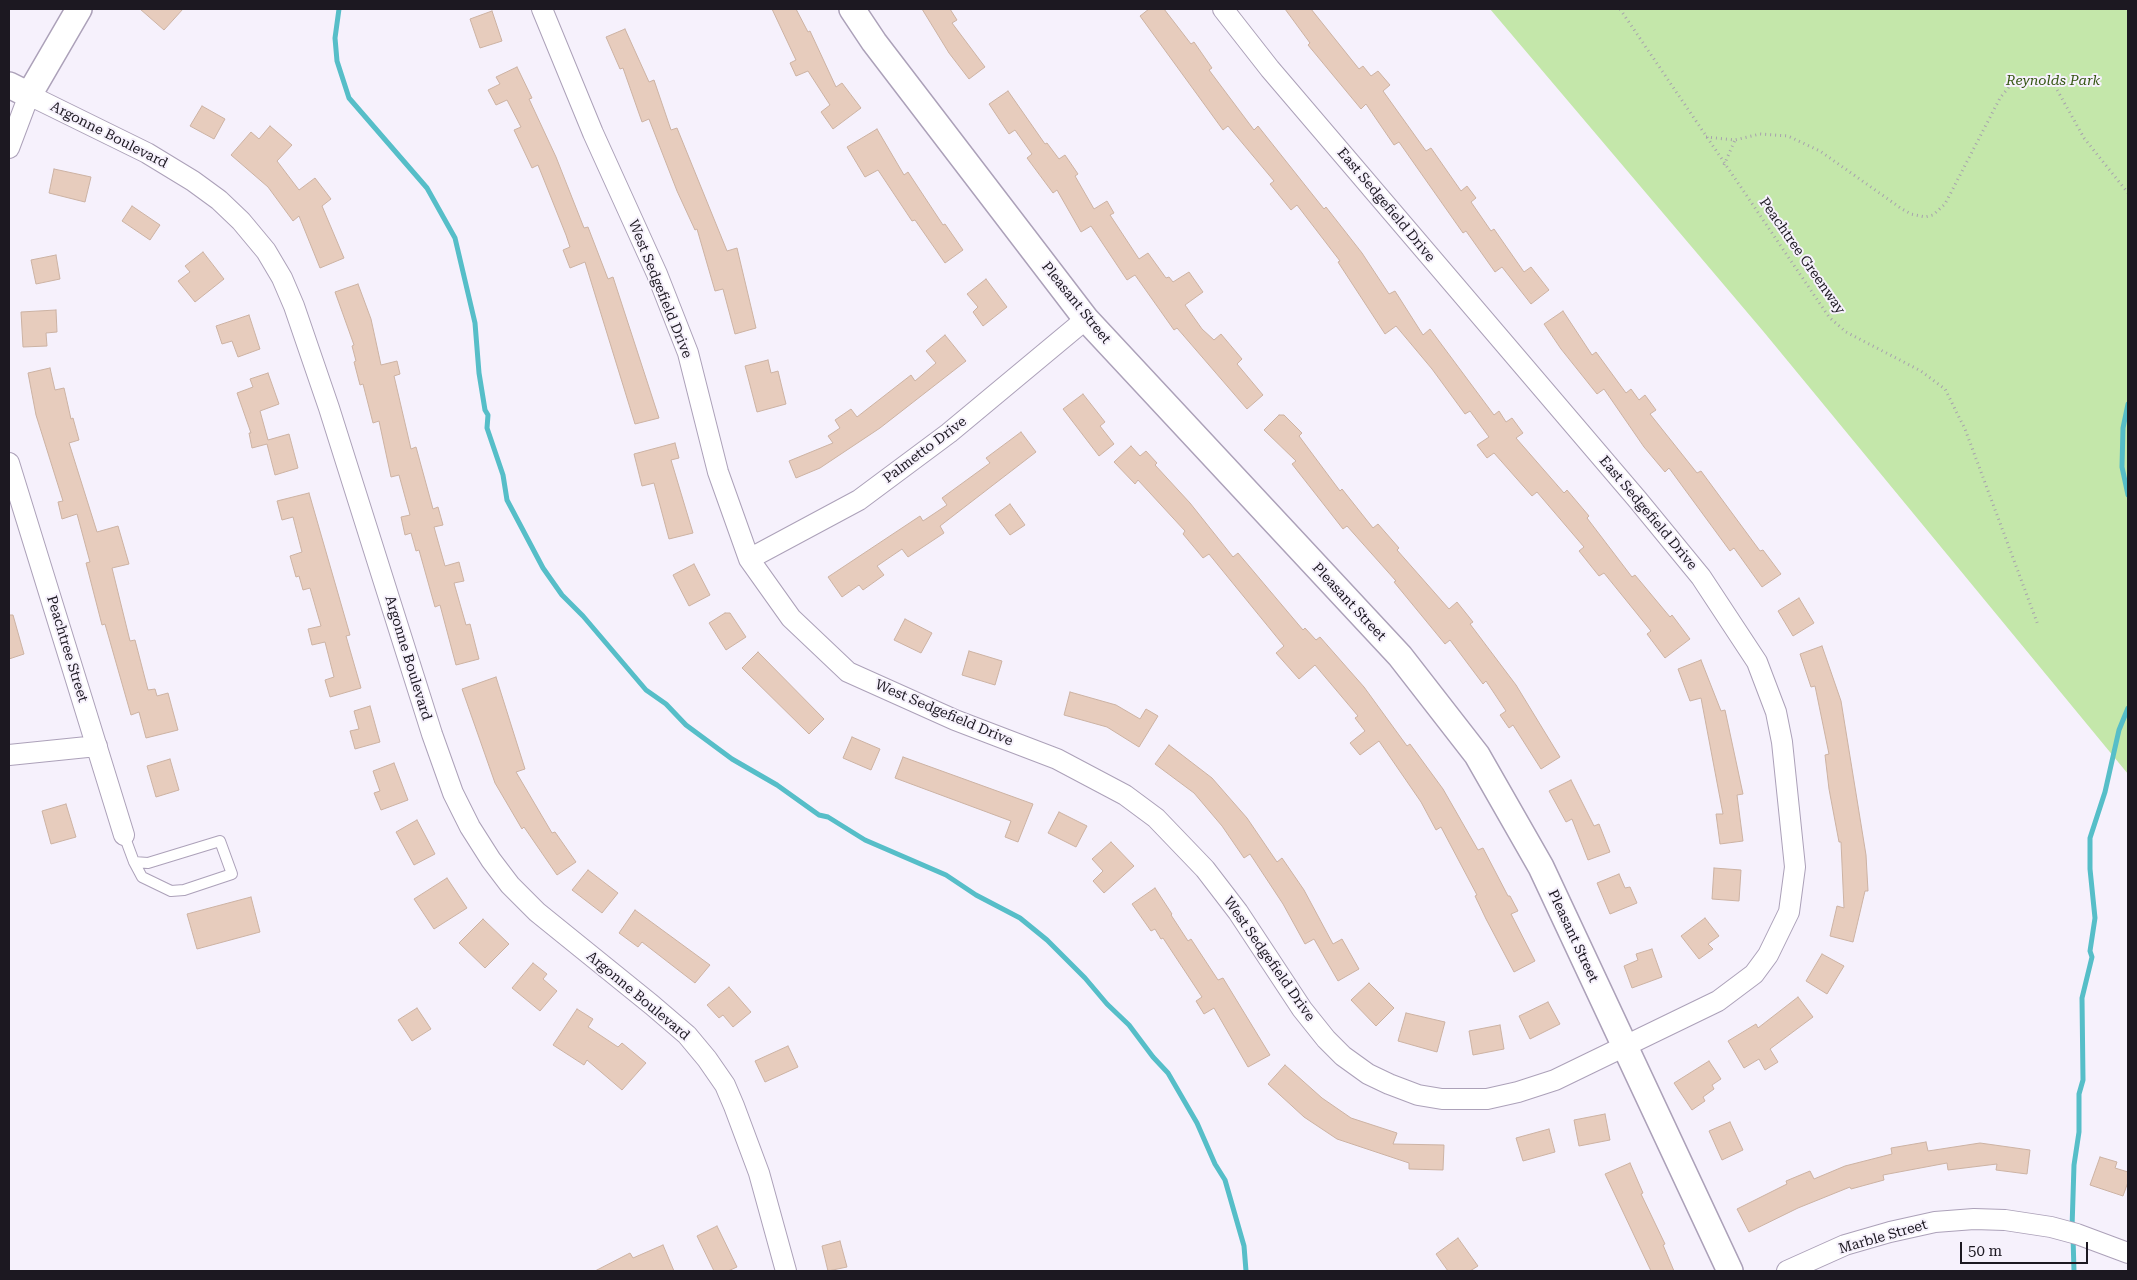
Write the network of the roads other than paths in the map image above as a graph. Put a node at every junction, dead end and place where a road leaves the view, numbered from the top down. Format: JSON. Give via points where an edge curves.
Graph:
{"nodes":[{"id":1,"x":79,"y":9,"type":"edge"},
{"id":2,"x":542,"y":9,"type":"edge"},
{"id":3,"x":852,"y":9,"type":"edge"},
{"id":4,"x":1223,"y":9,"type":"edge"},
{"id":5,"x":19,"y":90,"type":"edge"},
{"id":6,"x":9,"y":148,"type":"edge"},
{"id":7,"x":1086,"y":319,"type":"junction"},
{"id":8,"x":9,"y":463,"type":"edge"},
{"id":9,"x":749,"y":559,"type":"junction"},
{"id":10,"x":96,"y":746,"type":"junction"},
{"id":11,"x":9,"y":755,"type":"edge"},
{"id":12,"x":124,"y":836,"type":"joint"},
{"id":13,"x":134,"y":862,"type":"junction"},
{"id":14,"x":1626,"y":1048,"type":"junction"},
{"id":15,"x":2128,"y":1254,"type":"edge"},
{"id":16,"x":786,"y":1271,"type":"edge"},
{"id":17,"x":1730,"y":1271,"type":"edge"},
{"id":18,"x":1787,"y":1271,"type":"edge"}],
"edges":[{"from":1,"to":5,"type":"street"},
{"from":2,"to":9,"type":"street","name":"West Sedgefield Drive","via":[[688,353],[718,472]]},
{"from":3,"to":7,"type":"street","name":"Pleasant Street"},
{"from":4,"to":14,"type":"street","name":"East Sedgefield Drive","via":[[1270,69],[1701,577],[1752,654],[1769,690],[1782,742],[1795,867],[1788,912],[1780,934],[1768,955],[1743,984],[1718,1001]]},
{"from":5,"to":6,"type":"street"},
{"from":5,"to":16,"type":"street","name":"Argonne Boulevard","via":[[147,153],[193,181],[241,221],[266,251],[294,306],[432,734],[453,793],[470,827],[505,878],[537,912],[687,1035],[707,1059],[725,1085],[759,1173]]},
{"from":7,"to":9,"type":"street","name":"Palmetto Drive","via":[[949,433],[859,500]]},
{"from":7,"to":14,"type":"street","name":"Pleasant Street","via":[[1400,656],[1477,755],[1541,867]]},
{"from":8,"to":10,"type":"street","name":"Peachtree Street"},
{"from":9,"to":14,"type":"street","name":"West Sedgefield Drive","via":[[791,618],[848,672],[955,720],[1057,759],[1125,796],[1156,818],[1179,840],[1238,912],[1302,1009],[1326,1039],[1368,1074],[1418,1095],[1444,1100],[1488,1099],[1555,1080]]},
{"from":10,"to":11,"type":"street"},
{"from":10,"to":12,"type":"street","name":"Peachtree Street"},
{"from":12,"to":13,"type":"lane"},
{"from":13,"to":13,"type":"lane","via":[[142,876],[170,891],[184,890],[232,874],[220,841],[148,863]]},
{"from":14,"to":17,"type":"street","name":"Pleasant Street"},
{"from":15,"to":18,"type":"street","name":"Marble Street","via":[[2051,1227],[1974,1219],[1935,1222],[1890,1232],[1845,1246]]}]}
